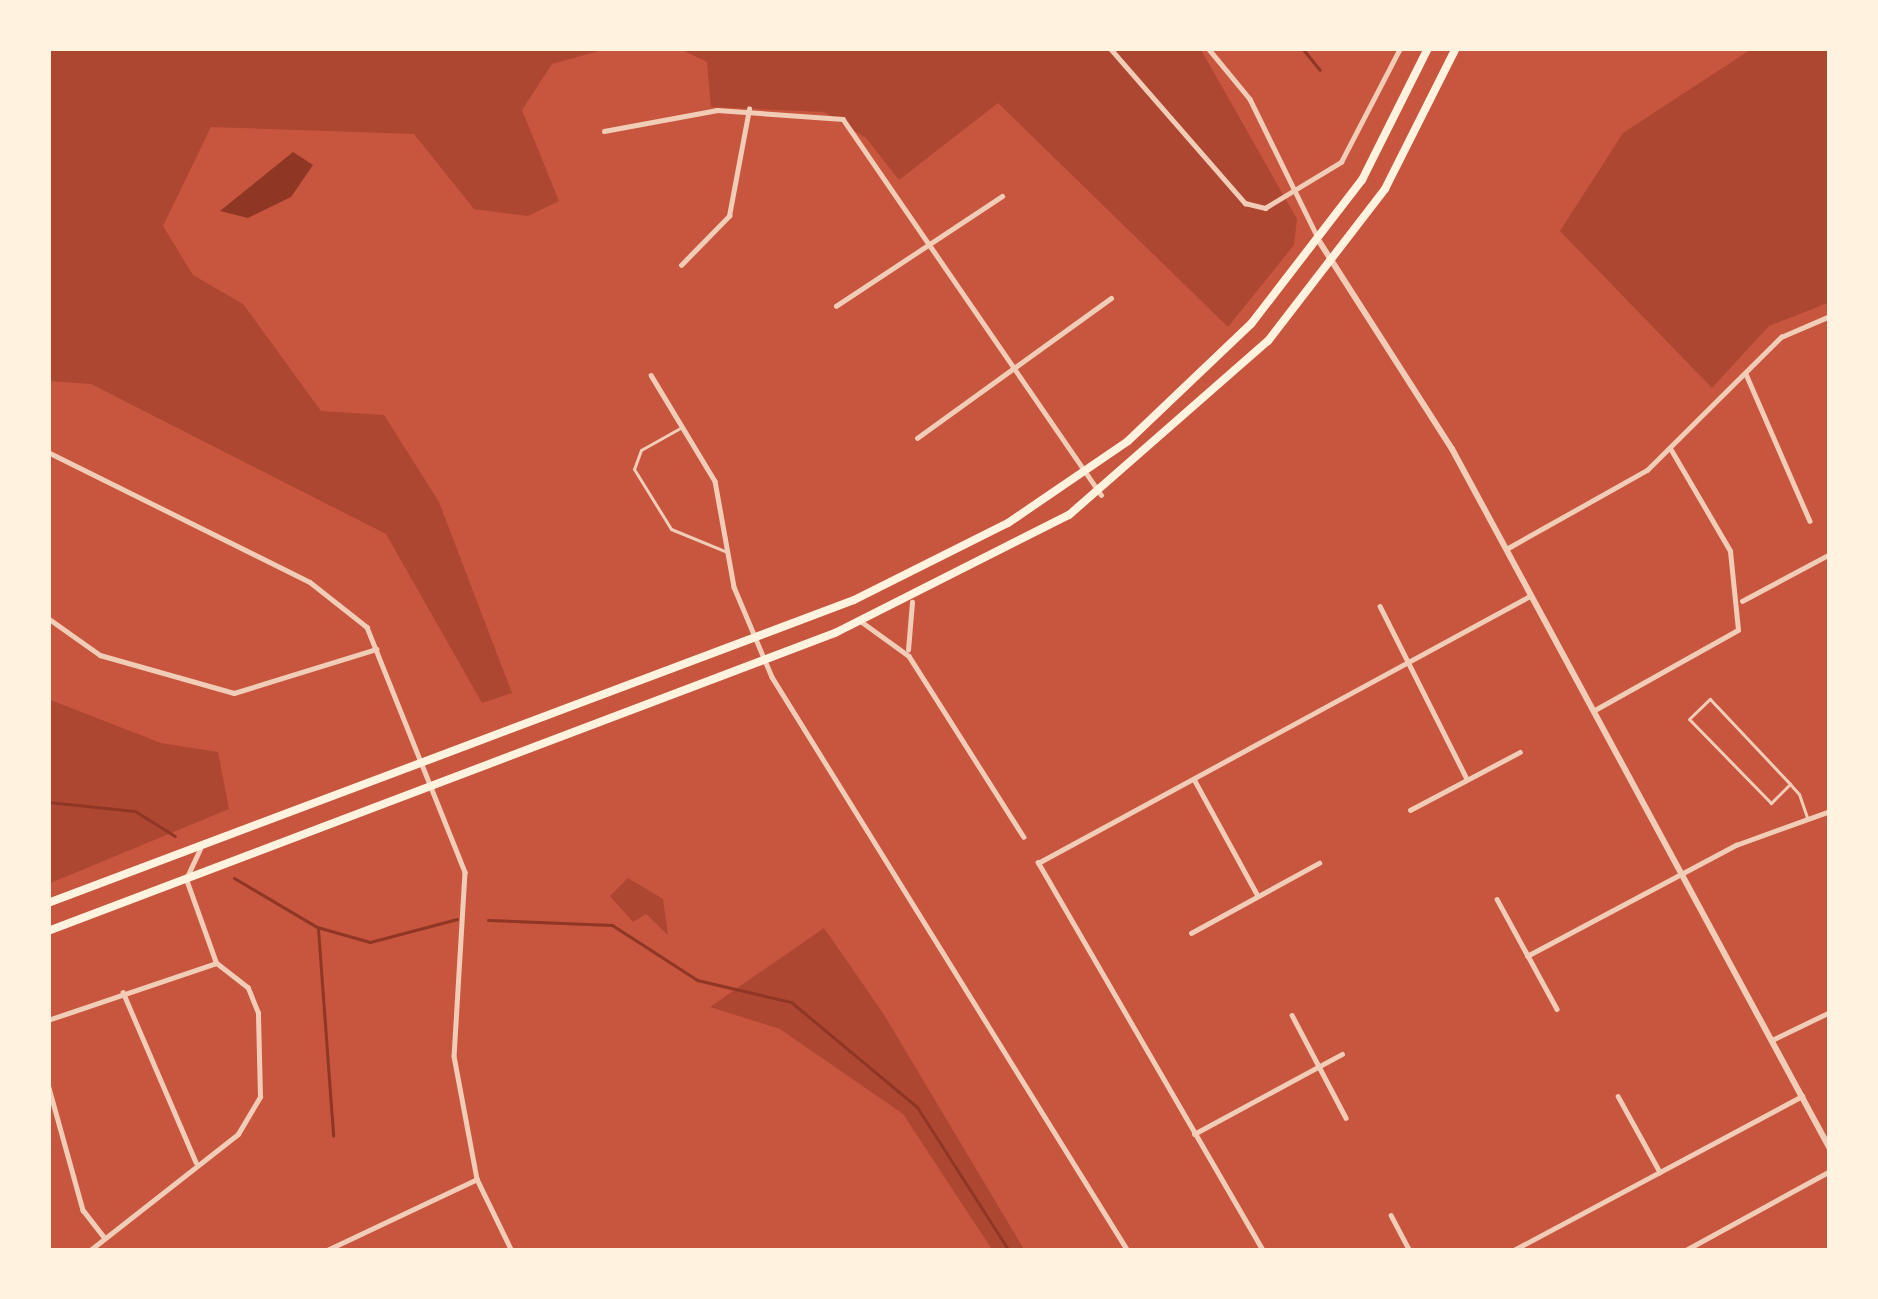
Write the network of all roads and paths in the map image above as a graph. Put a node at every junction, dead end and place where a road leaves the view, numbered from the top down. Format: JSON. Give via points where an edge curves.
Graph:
{"nodes":[{"id":1,"x":1111,"y":48,"type":"edge"},
{"id":2,"x":1208,"y":48,"type":"edge"},
{"id":3,"x":1400,"y":48,"type":"edge"},
{"id":4,"x":1428,"y":48,"type":"edge"},
{"id":5,"x":1456,"y":48,"type":"edge"},
{"id":6,"x":749,"y":109,"type":"junction"},
{"id":7,"x":604,"y":131,"type":"dead end"},
{"id":8,"x":1297,"y":192,"type":"junction"},
{"id":9,"x":1002,"y":196,"type":"dead end"},
{"id":10,"x":1319,"y":241,"type":"junction"},
{"id":11,"x":929,"y":246,"type":"junction"},
{"id":12,"x":1332,"y":264,"type":"junction"},
{"id":13,"x":681,"y":265,"type":"dead end"},
{"id":14,"x":1111,"y":298,"type":"dead end"},
{"id":15,"x":836,"y":306,"type":"dead end"},
{"id":16,"x":1830,"y":316,"type":"edge"},
{"id":17,"x":1011,"y":370,"type":"junction"},
{"id":18,"x":1745,"y":372,"type":"junction"},
{"id":19,"x":651,"y":376,"type":"dead end"},
{"id":20,"x":683,"y":426,"type":"junction"},
{"id":21,"x":917,"y":438,"type":"dead end"},
{"id":22,"x":1671,"y":450,"type":"junction"},
{"id":23,"x":48,"y":452,"type":"edge"},
{"id":24,"x":1086,"y":471,"type":"junction"},
{"id":25,"x":1101,"y":495,"type":"junction"},
{"id":26,"x":1810,"y":521,"type":"dead end"},
{"id":27,"x":1506,"y":549,"type":"junction"},
{"id":28,"x":727,"y":552,"type":"junction"},
{"id":29,"x":1830,"y":554,"type":"edge"},
{"id":30,"x":1532,"y":595,"type":"junction"},
{"id":31,"x":1742,"y":601,"type":"junction"},
{"id":32,"x":912,"y":602,"type":"junction"},
{"id":33,"x":1380,"y":606,"type":"dead end"},
{"id":34,"x":48,"y":618,"type":"edge"},
{"id":35,"x":862,"y":622,"type":"junction"},
{"id":36,"x":754,"y":638,"type":"junction"},
{"id":37,"x":378,"y":648,"type":"junction"},
{"id":38,"x":909,"y":656,"type":"junction"},
{"id":39,"x":1406,"y":659,"type":"junction"},
{"id":40,"x":764,"y":660,"type":"junction"},
{"id":41,"x":1593,"y":711,"type":"junction"},
{"id":42,"x":1520,"y":752,"type":"dead end"},
{"id":43,"x":423,"y":762,"type":"junction"},
{"id":44,"x":1194,"y":778,"type":"junction"},
{"id":45,"x":1467,"y":779,"type":"junction"},
{"id":46,"x":1790,"y":784,"type":"junction"},
{"id":47,"x":432,"y":786,"type":"junction"},
{"id":48,"x":1410,"y":810,"type":"dead end"},
{"id":49,"x":1830,"y":811,"type":"edge"},
{"id":50,"x":1807,"y":817,"type":"junction"},
{"id":51,"x":1024,"y":837,"type":"dead end"},
{"id":52,"x":204,"y":844,"type":"junction"},
{"id":53,"x":1319,"y":863,"type":"dead end"},
{"id":54,"x":1681,"y":874,"type":"junction"},
{"id":55,"x":186,"y":879,"type":"junction"},
{"id":56,"x":1258,"y":896,"type":"junction"},
{"id":57,"x":1497,"y":898,"type":"dead end"},
{"id":58,"x":48,"y":903,"type":"edge"},
{"id":59,"x":48,"y":931,"type":"edge"},
{"id":60,"x":1191,"y":933,"type":"dead end"},
{"id":61,"x":1527,"y":956,"type":"junction"},
{"id":62,"x":216,"y":964,"type":"junction"},
{"id":63,"x":123,"y":992,"type":"junction"},
{"id":64,"x":1557,"y":1009,"type":"dead end"},
{"id":65,"x":1830,"y":1012,"type":"edge"},
{"id":66,"x":1292,"y":1015,"type":"dead end"},
{"id":67,"x":48,"y":1020,"type":"edge"},
{"id":68,"x":1772,"y":1040,"type":"junction"},
{"id":69,"x":1342,"y":1054,"type":"dead end"},
{"id":70,"x":1318,"y":1066,"type":"junction"},
{"id":71,"x":48,"y":1084,"type":"edge"},
{"id":72,"x":1618,"y":1096,"type":"dead end"},
{"id":73,"x":1802,"y":1096,"type":"junction"},
{"id":74,"x":1346,"y":1118,"type":"dead end"},
{"id":75,"x":1194,"y":1134,"type":"junction"},
{"id":76,"x":1830,"y":1149,"type":"edge"},
{"id":77,"x":196,"y":1162,"type":"junction"},
{"id":78,"x":1830,"y":1171,"type":"edge"},
{"id":79,"x":1660,"y":1172,"type":"junction"},
{"id":80,"x":477,"y":1179,"type":"junction"},
{"id":81,"x":1391,"y":1215,"type":"dead end"},
{"id":82,"x":104,"y":1237,"type":"junction"},
{"id":83,"x":89,"y":1251,"type":"edge"},
{"id":84,"x":325,"y":1251,"type":"edge"},
{"id":85,"x":512,"y":1251,"type":"edge"},
{"id":86,"x":1128,"y":1251,"type":"edge"},
{"id":87,"x":1263,"y":1251,"type":"edge"},
{"id":88,"x":1410,"y":1251,"type":"edge"},
{"id":89,"x":1511,"y":1251,"type":"edge"},
{"id":90,"x":1684,"y":1251,"type":"edge"}],
"edges":[{"from":1,"to":8,"type":"street","via":[[1252,208]]},
{"from":2,"to":8,"type":"street","via":[[1250,99]]},
{"from":3,"to":8,"type":"street","via":[[1344,157]]},
{"from":4,"to":10,"type":"main road"},
{"from":5,"to":12,"type":"main road","via":[[1407,154]]},
{"from":6,"to":7,"type":"street"},
{"from":6,"to":11,"type":"street","via":[[843,119]]},
{"from":6,"to":13,"type":"street","via":[[729,216]]},
{"from":8,"to":10,"type":"street"},
{"from":9,"to":11,"type":"street"},
{"from":10,"to":12,"type":"street"},
{"from":10,"to":24,"type":"main road","via":[[1189,387]]},
{"from":11,"to":15,"type":"street"},
{"from":11,"to":17,"type":"street"},
{"from":12,"to":25,"type":"main road","via":[[1220,394]]},
{"from":12,"to":27,"type":"street"},
{"from":14,"to":17,"type":"street"},
{"from":16,"to":18,"type":"street","via":[[1781,337]]},
{"from":17,"to":21,"type":"street"},
{"from":17,"to":24,"type":"street"},
{"from":18,"to":22,"type":"street"},
{"from":18,"to":26,"type":"street"},
{"from":19,"to":20,"type":"street"},
{"from":20,"to":28,"type":"street","via":[[716,482]]},
{"from":20,"to":28,"type":"lane","via":[[640,450],[634,469],[670,529]]},
{"from":22,"to":27,"type":"street"},
{"from":22,"to":31,"type":"street","via":[[1730,551]]},
{"from":23,"to":37,"type":"street","via":[[339,598]]},
{"from":24,"to":25,"type":"street"},
{"from":24,"to":36,"type":"main road","via":[[939,561]]},
{"from":25,"to":32,"type":"main road"},
{"from":27,"to":30,"type":"street"},
{"from":28,"to":36,"type":"street"},
{"from":29,"to":31,"type":"street"},
{"from":30,"to":39,"type":"street"},
{"from":30,"to":41,"type":"street"},
{"from":31,"to":41,"type":"street","via":[[1734,636]]},
{"from":32,"to":35,"type":"main road"},
{"from":32,"to":38,"type":"street"},
{"from":33,"to":39,"type":"street"},
{"from":34,"to":37,"type":"street","via":[[100,655],[234,693]]},
{"from":35,"to":38,"type":"street"},
{"from":35,"to":40,"type":"main road"},
{"from":36,"to":40,"type":"street"},
{"from":36,"to":43,"type":"main road"},
{"from":37,"to":43,"type":"street"},
{"from":38,"to":51,"type":"street"},
{"from":39,"to":44,"type":"street"},
{"from":39,"to":45,"type":"street"},
{"from":40,"to":47,"type":"main road"},
{"from":40,"to":86,"type":"street"},
{"from":41,"to":54,"type":"street"},
{"from":42,"to":45,"type":"street"},
{"from":43,"to":47,"type":"street"},
{"from":43,"to":52,"type":"main road"},
{"from":44,"to":56,"type":"street"},
{"from":44,"to":75,"type":"street","via":[[1038,863]]},
{"from":45,"to":48,"type":"street"},
{"from":46,"to":46,"type":"lane","via":[[1771,803],[1689,719],[1710,699]]},
{"from":46,"to":50,"type":"lane"},
{"from":47,"to":55,"type":"main road"},
{"from":47,"to":80,"type":"street","via":[[470,902],[452,1010]]},
{"from":49,"to":50,"type":"street"},
{"from":50,"to":54,"type":"street"},
{"from":52,"to":55,"type":"street"},
{"from":52,"to":58,"type":"main road"},
{"from":53,"to":56,"type":"street"},
{"from":54,"to":61,"type":"street"},
{"from":54,"to":68,"type":"street"},
{"from":55,"to":59,"type":"main road"},
{"from":55,"to":62,"type":"street"},
{"from":56,"to":60,"type":"street"},
{"from":57,"to":61,"type":"street"},
{"from":61,"to":64,"type":"street"},
{"from":62,"to":63,"type":"street"},
{"from":62,"to":77,"type":"street","via":[[248,988],[266,1070],[250,1121]]},
{"from":63,"to":67,"type":"street"},
{"from":63,"to":77,"type":"street"},
{"from":65,"to":68,"type":"street"},
{"from":66,"to":70,"type":"street"},
{"from":68,"to":73,"type":"street"},
{"from":69,"to":70,"type":"street"},
{"from":70,"to":74,"type":"street"},
{"from":70,"to":75,"type":"street"},
{"from":71,"to":82,"type":"street","via":[[82,1210]]},
{"from":72,"to":79,"type":"street"},
{"from":73,"to":76,"type":"street"},
{"from":73,"to":79,"type":"street"},
{"from":75,"to":87,"type":"street"},
{"from":77,"to":82,"type":"street"},
{"from":78,"to":90,"type":"street"},
{"from":79,"to":89,"type":"street"},
{"from":80,"to":84,"type":"street"},
{"from":80,"to":85,"type":"street"},
{"from":81,"to":88,"type":"street"},
{"from":82,"to":83,"type":"street"}]}
